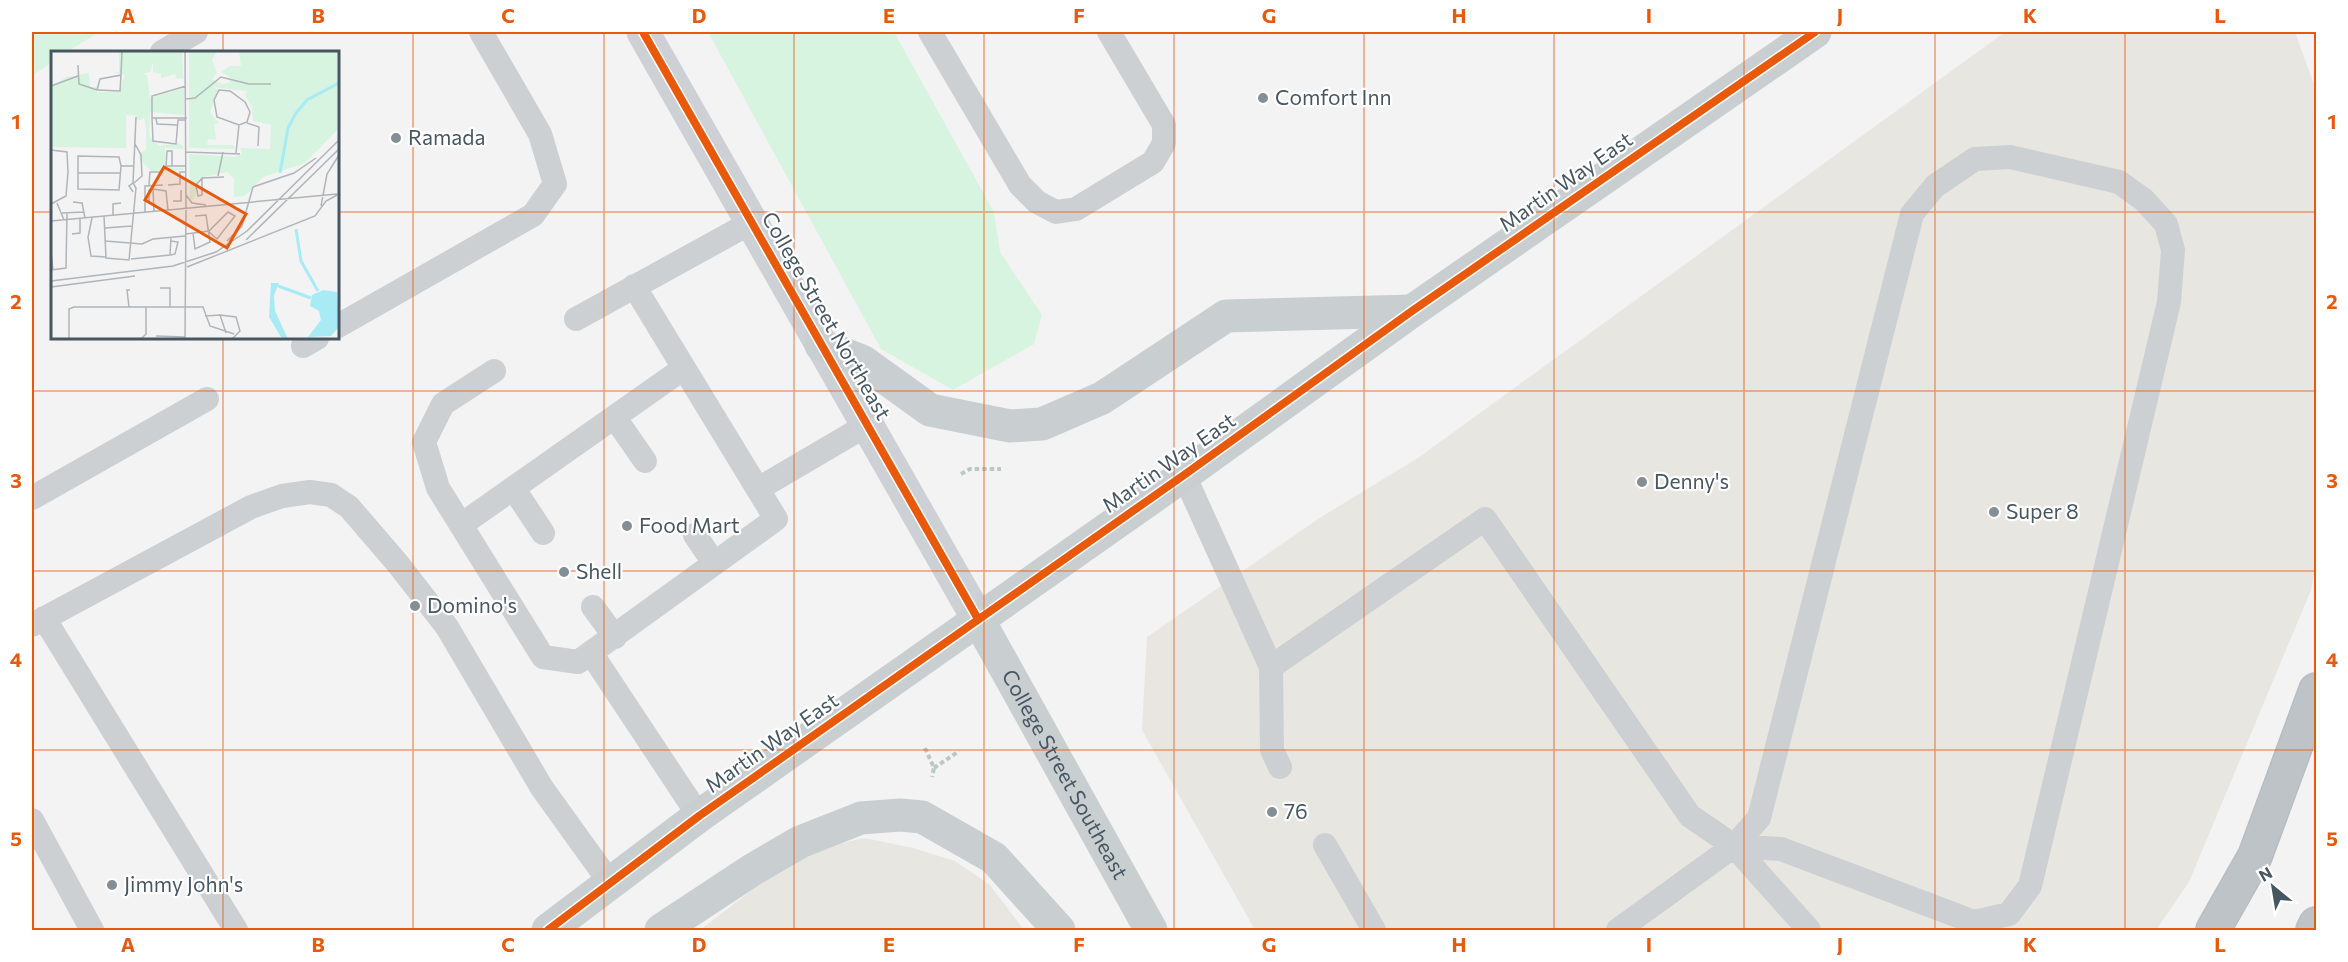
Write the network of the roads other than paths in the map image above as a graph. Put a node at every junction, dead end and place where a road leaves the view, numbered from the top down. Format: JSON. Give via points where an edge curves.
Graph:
{"nodes":[{"id":1,"x":196,"y":32,"type":"edge"},
{"id":2,"x":481,"y":32,"type":"edge"},
{"id":3,"x":643,"y":32,"type":"edge"},
{"id":4,"x":930,"y":32,"type":"edge"},
{"id":5,"x":1109,"y":32,"type":"edge"},
{"id":6,"x":1815,"y":32,"type":"edge"},
{"id":7,"x":164,"y":51,"type":"edge"},
{"id":8,"x":752,"y":222,"type":"junction"},
{"id":9,"x":634,"y":286,"type":"junction"},
{"id":10,"x":1412,"y":311,"type":"junction"},
{"id":11,"x":576,"y":319,"type":"dead end"},
{"id":12,"x":339,"y":325,"type":"edge"},
{"id":13,"x":821,"y":345,"type":"junction"},
{"id":14,"x":684,"y":368,"type":"junction"},
{"id":15,"x":494,"y":371,"type":"dead end"},
{"id":16,"x":207,"y":399,"type":"dead end"},
{"id":17,"x":615,"y":418,"type":"junction"},
{"id":18,"x":867,"y":425,"type":"junction"},
{"id":19,"x":645,"y":461,"type":"dead end"},
{"id":20,"x":1184,"y":475,"type":"junction"},
{"id":21,"x":514,"y":489,"type":"junction"},
{"id":22,"x":758,"y":489,"type":"junction"},
{"id":23,"x":32,"y":498,"type":"edge"},
{"id":24,"x":461,"y":525,"type":"junction"},
{"id":25,"x":543,"y":533,"type":"dead end"},
{"id":26,"x":695,"y":535,"type":"dead end"},
{"id":27,"x":714,"y":563,"type":"junction"},
{"id":28,"x":593,"y":607,"type":"dead end"},
{"id":29,"x":978,"y":619,"type":"junction"},
{"id":30,"x":38,"y":621,"type":"edge"},
{"id":31,"x":615,"y":637,"type":"junction"},
{"id":32,"x":591,"y":653,"type":"junction"},
{"id":33,"x":1271,"y":667,"type":"junction"},
{"id":34,"x":2316,"y":690,"type":"edge"},
{"id":35,"x":1280,"y":766,"type":"dead end"},
{"id":36,"x":699,"y":816,"type":"junction"},
{"id":37,"x":32,"y":820,"type":"edge"},
{"id":38,"x":1325,"y":844,"type":"dead end"},
{"id":39,"x":1734,"y":846,"type":"junction"},
{"id":40,"x":612,"y":884,"type":"junction"},
{"id":41,"x":2316,"y":924,"type":"edge"},
{"id":42,"x":228,"y":928,"type":"edge"},
{"id":43,"x":92,"y":930,"type":"edge"},
{"id":44,"x":548,"y":930,"type":"edge"},
{"id":45,"x":661,"y":930,"type":"edge"},
{"id":46,"x":1059,"y":930,"type":"edge"},
{"id":47,"x":1151,"y":930,"type":"edge"},
{"id":48,"x":1374,"y":930,"type":"edge"},
{"id":49,"x":1618,"y":930,"type":"edge"},
{"id":50,"x":1809,"y":930,"type":"edge"},
{"id":51,"x":2213,"y":930,"type":"edge"},
{"id":52,"x":2313,"y":930,"type":"edge"}],
"edges":[{"from":1,"to":7,"type":"lane"},
{"from":2,"to":12,"type":"lane","via":[[540,134],[555,184],[533,215]]},
{"from":3,"to":8,"type":"street","name":"College Street Northeast"},
{"from":4,"to":5,"type":"lane","via":[[1020,185],[1037,202],[1056,212],[1076,209],[1152,162],[1164,143],[1164,125]]},
{"from":6,"to":10,"type":"main road","name":"Martin Way East"},
{"from":8,"to":9,"type":"lane"},
{"from":8,"to":13,"type":"street","name":"College Street Northeast"},
{"from":9,"to":11,"type":"lane"},
{"from":9,"to":14,"type":"lane"},
{"from":10,"to":13,"type":"main road","via":[[1226,316],[1102,398],[1042,424],[1010,426],[930,410],[862,361]]},
{"from":10,"to":20,"type":"main road","name":"Martin Way East"},
{"from":13,"to":18,"type":"street","name":"College Street Northeast"},
{"from":14,"to":17,"type":"lane"},
{"from":14,"to":22,"type":"lane"},
{"from":15,"to":24,"type":"lane","via":[[443,404],[424,442],[438,488]]},
{"from":16,"to":23,"type":"lane"},
{"from":17,"to":19,"type":"lane"},
{"from":17,"to":21,"type":"lane"},
{"from":18,"to":22,"type":"lane"},
{"from":18,"to":29,"type":"street","name":"College Street Northeast"},
{"from":20,"to":29,"type":"main road","name":"Martin Way East"},
{"from":20,"to":33,"type":"lane"},
{"from":21,"to":24,"type":"lane"},
{"from":21,"to":25,"type":"lane"},
{"from":22,"to":27,"type":"lane","via":[[776,519]]},
{"from":24,"to":32,"type":"lane","via":[[543,657],[578,662]]},
{"from":26,"to":27,"type":"lane"},
{"from":27,"to":31,"type":"lane"},
{"from":28,"to":31,"type":"lane"},
{"from":29,"to":36,"type":"main road","name":"Martin Way East"},
{"from":29,"to":47,"type":"main road","name":"College Street Southeast"},
{"from":30,"to":40,"type":"lane","via":[[251,507],[282,496],[310,492],[331,495],[349,507],[447,627],[542,788]]},
{"from":30,"to":42,"type":"lane"},
{"from":31,"to":32,"type":"lane"},
{"from":32,"to":36,"type":"lane"},
{"from":33,"to":35,"type":"lane","via":[[1272,750]]},
{"from":33,"to":39,"type":"lane","via":[[1485,519],[1690,816]]},
{"from":34,"to":51,"type":"highway","via":[[2255,856]]},
{"from":36,"to":40,"type":"main road","name":"Martin Way East"},
{"from":37,"to":43,"type":"lane"},
{"from":38,"to":48,"type":"lane"},
{"from":39,"to":39,"type":"lane","via":[[1759,818],[1911,214],[1935,186],[1975,159],[2010,157],[2119,182],[2144,200],[2166,224],[2173,250],[2169,302],[2030,886],[2009,914],[1974,922],[1781,849]]},
{"from":39,"to":49,"type":"lane"},
{"from":39,"to":50,"type":"lane"},
{"from":40,"to":44,"type":"main road","name":"Martin Way East"},
{"from":41,"to":52,"type":"highway"},
{"from":45,"to":46,"type":"main road","via":[[800,842],[861,818],[900,815],[922,817],[994,858]]}]}
